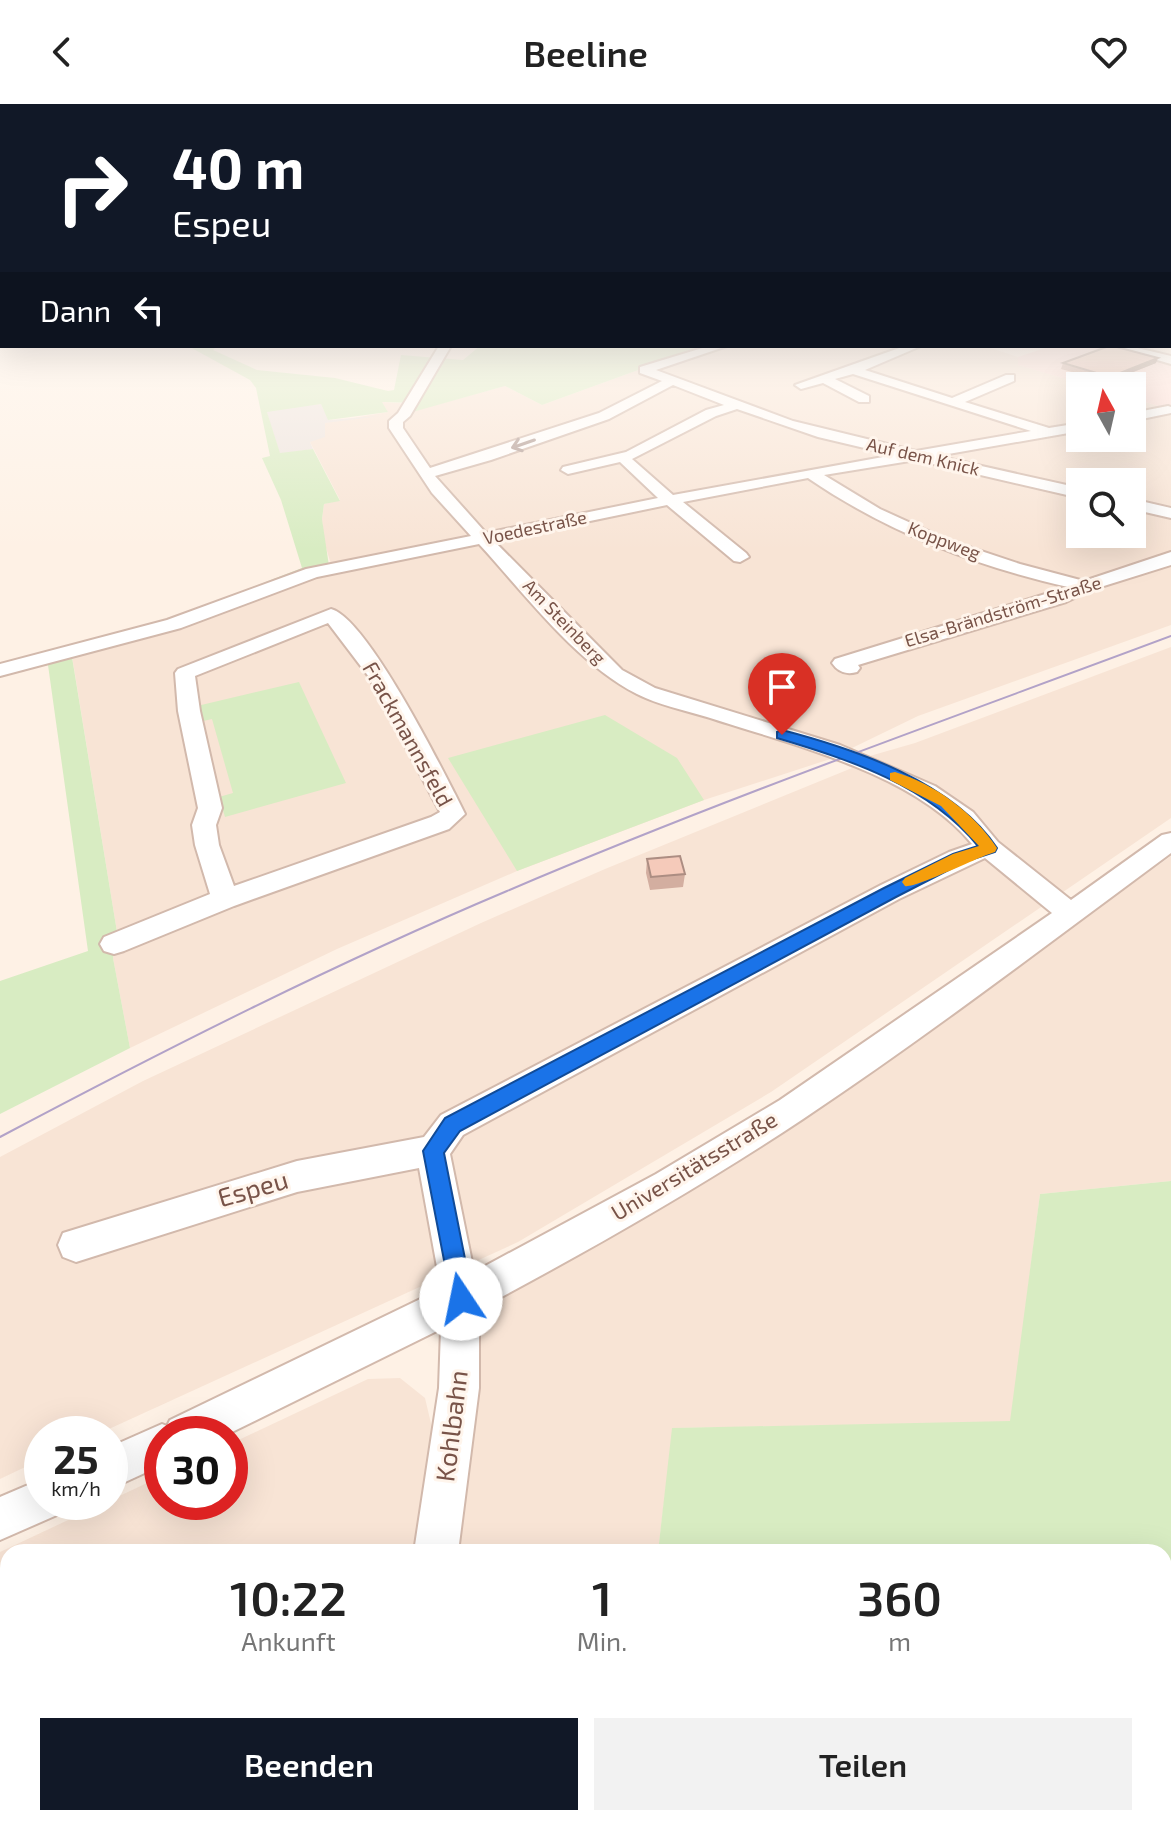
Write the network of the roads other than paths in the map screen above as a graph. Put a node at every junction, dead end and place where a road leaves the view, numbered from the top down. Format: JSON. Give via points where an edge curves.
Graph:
{"nodes":[{"id":1,"x":419,"y":389,"type":"edge"},
{"id":2,"x":655,"y":389,"type":"edge"},
{"id":3,"x":695,"y":389,"type":"edge"},
{"id":4,"x":845,"y":389,"type":"edge"},
{"id":5,"x":913,"y":389,"type":"edge"},
{"id":6,"x":985,"y":389,"type":"edge"},
{"id":7,"x":864,"y":399,"type":"dead end"},
{"id":8,"x":953,"y":402,"type":"junction"},
{"id":9,"x":737,"y":405,"type":"junction"},
{"id":10,"x":1168,"y":410,"type":"dead end"},
{"id":11,"x":1146,"y":414,"type":"edge"},
{"id":12,"x":1066,"y":430,"type":"edge"},
{"id":13,"x":1049,"y":433,"type":"junction"},
{"id":14,"x":918,"y":457,"type":"junction"},
{"id":15,"x":425,"y":474,"type":"junction"},
{"id":16,"x":812,"y":474,"type":"junction"},
{"id":17,"x":1066,"y":490,"type":"edge"},
{"id":18,"x":672,"y":500,"type":"junction"},
{"id":19,"x":1146,"y":507,"type":"edge"},
{"id":20,"x":1171,"y":513,"type":"edge"},
{"id":21,"x":485,"y":538,"type":"junction"},
{"id":22,"x":740,"y":557,"type":"dead end"},
{"id":23,"x":1171,"y":557,"type":"edge"},
{"id":24,"x":312,"y":573,"type":"junction"},
{"id":25,"x":1085,"y":586,"type":"junction"},
{"id":26,"x":331,"y":615,"type":"junction"},
{"id":27,"x":850,"y":668,"type":"dead end"},
{"id":28,"x":0,"y":670,"type":"edge"},
{"id":29,"x":1171,"y":841,"type":"edge"},
{"id":30,"x":989,"y":848,"type":"junction"},
{"id":31,"x":225,"y":899,"type":"junction"},
{"id":32,"x":1070,"y":913,"type":"junction"},
{"id":33,"x":114,"y":944,"type":"dead end"},
{"id":34,"x":433,"y":1151,"type":"junction"},
{"id":35,"x":76,"y":1245,"type":"dead end"},
{"id":36,"x":461,"y":1299,"type":"junction"},
{"id":37,"x":221,"y":1416,"type":"edge"},
{"id":38,"x":24,"y":1508,"type":"edge"},
{"id":39,"x":0,"y":1519,"type":"edge"},
{"id":40,"x":437,"y":1544,"type":"edge"}],
"edges":[{"from":1,"to":15,"type":"street","name":"Am Steinberg","via":[[396,428]]},
{"from":2,"to":15,"type":"street","one_way":true,"via":[[596,419]]},
{"from":3,"to":9,"type":"street","name":"Auf dem Knick"},
{"from":4,"to":7,"type":"street"},
{"from":5,"to":8,"type":"street"},
{"from":6,"to":8,"type":"street"},
{"from":8,"to":13,"type":"street"},
{"from":9,"to":14,"type":"street","name":"Auf dem Knick","via":[[823,434]]},
{"from":9,"to":18,"type":"street","via":[[711,413],[628,463]]},
{"from":10,"to":11,"type":"street"},
{"from":12,"to":13,"type":"street","name":"Voedestraße"},
{"from":13,"to":14,"type":"street","name":"Voedestraße"},
{"from":14,"to":16,"type":"street","name":"Voedestraße"},
{"from":14,"to":17,"type":"street","name":"Auf dem Knick"},
{"from":15,"to":21,"type":"street","name":"Am Steinberg"},
{"from":16,"to":18,"type":"street","name":"Voedestraße"},
{"from":16,"to":25,"type":"street","name":"Koppweg","via":[[865,508],[940,541]]},
{"from":18,"to":21,"type":"street","name":"Voedestraße"},
{"from":18,"to":22,"type":"street"},
{"from":19,"to":20,"type":"street"},
{"from":21,"to":24,"type":"street","name":"Voedestraße"},
{"from":21,"to":30,"type":"street","name":"Am Steinberg","via":[[615,674],[648,692],[832,750],[913,784],[946,803]]},
{"from":23,"to":25,"type":"street","name":"Elsa-Brändström-Straße"},
{"from":24,"to":26,"type":"street","name":"Frackmannsfeld"},
{"from":24,"to":28,"type":"street","name":"Voedestraße","via":[[147,632]]},
{"from":25,"to":27,"type":"street","name":"Elsa-Brändström-Straße","via":[[842,663]]},
{"from":26,"to":31,"type":"street","via":[[185,673],[210,808],[204,825],[207,845]]},
{"from":26,"to":31,"type":"street","name":"Frackmannsfeld","via":[[369,661],[453,814]]},
{"from":29,"to":32,"type":"street","name":"Universitätsstraße"},
{"from":30,"to":32,"type":"street","name":"Am Steinberg"},
{"from":30,"to":34,"type":"street","via":[[890,892],[501,1097],[452,1125]]},
{"from":31,"to":33,"type":"street","name":"Frackmannsfeld"},
{"from":32,"to":36,"type":"street","name":"Universitätsstraße","via":[[734,1145]]},
{"from":34,"to":35,"type":"street","name":"Espeu","via":[[369,1158],[264,1185]]},
{"from":34,"to":36,"type":"street"},
{"from":36,"to":37,"type":"street","name":"Universitätsstraße"},
{"from":36,"to":40,"type":"street","name":"Kohlbahn","via":[[459,1388]]},
{"from":38,"to":39,"type":"street"}]}
